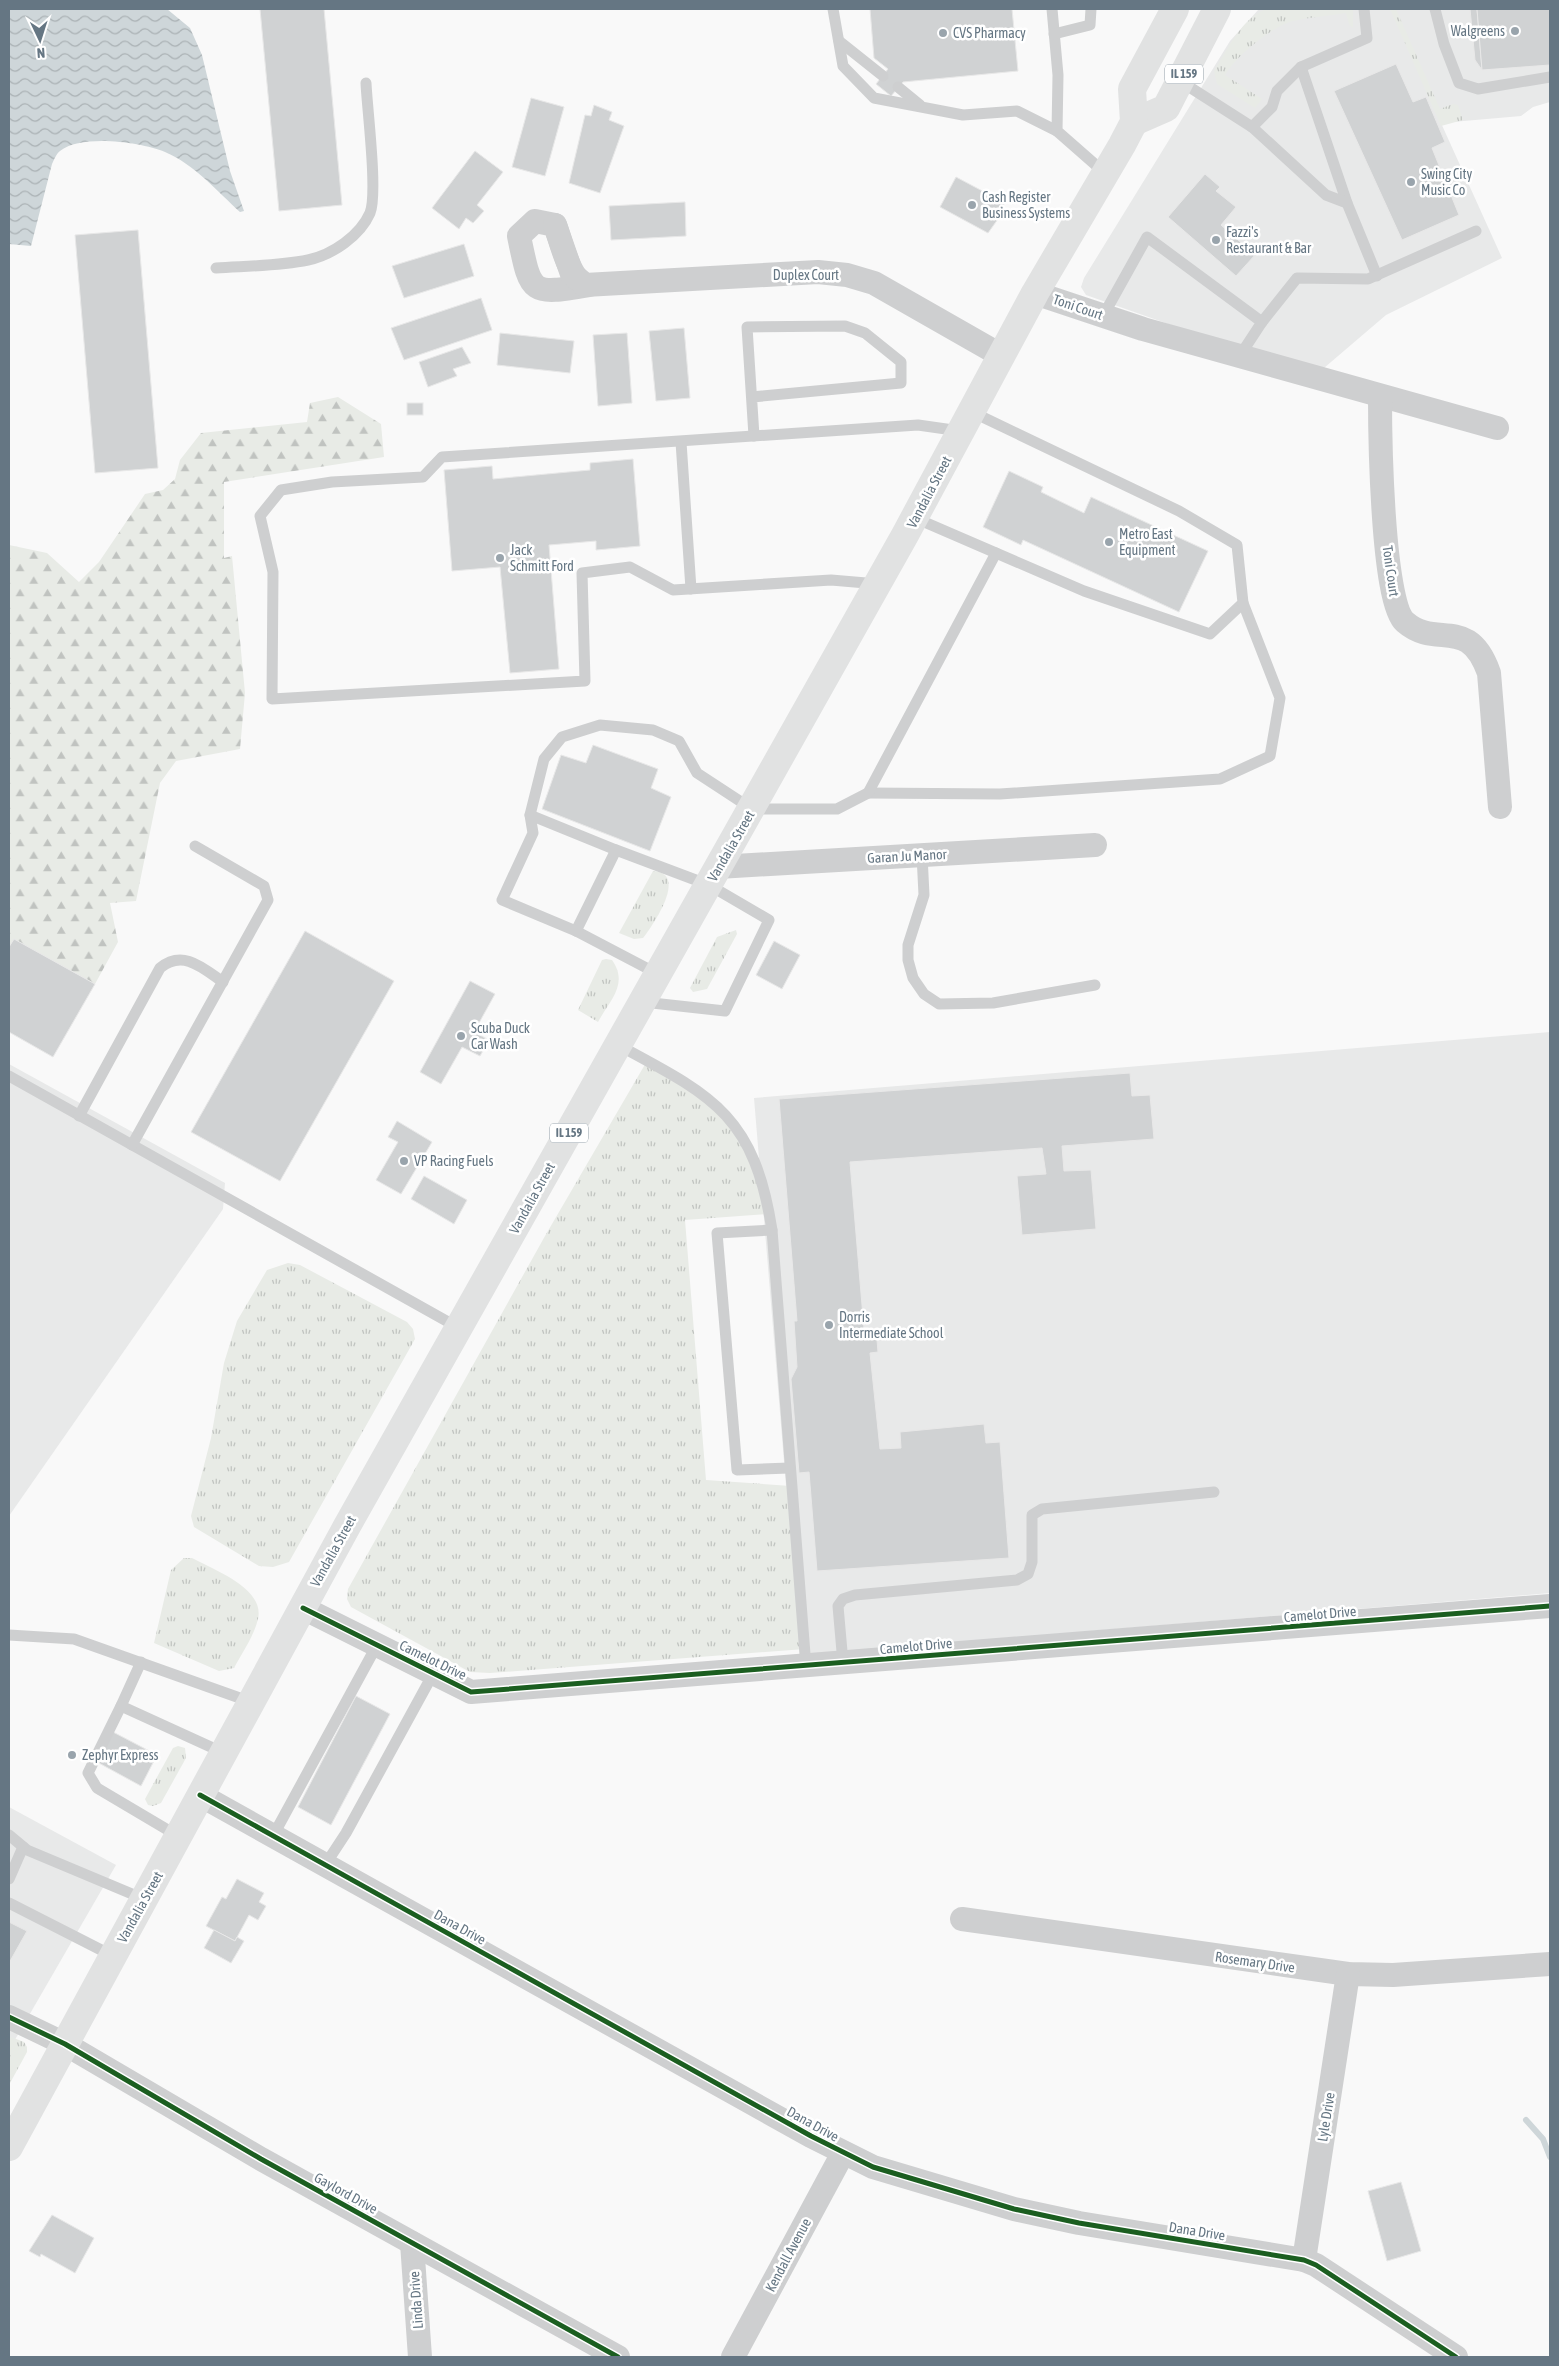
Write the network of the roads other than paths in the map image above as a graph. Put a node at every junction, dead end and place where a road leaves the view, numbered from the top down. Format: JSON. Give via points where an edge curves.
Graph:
{"nodes":[{"id":1,"x":833,"y":9,"type":"edge"},
{"id":2,"x":1052,"y":9,"type":"edge"},
{"id":3,"x":1091,"y":9,"type":"edge"},
{"id":4,"x":1175,"y":9,"type":"edge"},
{"id":5,"x":1233,"y":9,"type":"edge"},
{"id":6,"x":1364,"y":9,"type":"edge"},
{"id":7,"x":1436,"y":9,"type":"edge"},
{"id":8,"x":1210,"y":20,"type":"edge"},
{"id":9,"x":1054,"y":34,"type":"junction"},
{"id":10,"x":839,"y":42,"type":"junction"},
{"id":11,"x":1301,"y":67,"type":"junction"},
{"id":12,"x":883,"y":76,"type":"dead end"},
{"id":13,"x":1550,"y":77,"type":"edge"},
{"id":14,"x":1180,"y":81,"type":"junction"},
{"id":15,"x":366,"y":83,"type":"dead end"},
{"id":16,"x":898,"y":87,"type":"dead end"},
{"id":17,"x":922,"y":107,"type":"junction"},
{"id":18,"x":1134,"y":122,"type":"junction"},
{"id":19,"x":1252,"y":128,"type":"junction"},
{"id":20,"x":1057,"y":131,"type":"junction"},
{"id":21,"x":1106,"y":174,"type":"junction"},
{"id":22,"x":1347,"y":203,"type":"junction"},
{"id":23,"x":1476,"y":231,"type":"dead end"},
{"id":24,"x":216,"y":268,"type":"dead end"},
{"id":25,"x":1377,"y":276,"type":"junction"},
{"id":26,"x":589,"y":285,"type":"dead end"},
{"id":27,"x":1036,"y":293,"type":"junction"},
{"id":28,"x":1103,"y":316,"type":"junction"},
{"id":29,"x":1262,"y":322,"type":"junction"},
{"id":30,"x":1002,"y":356,"type":"junction"},
{"id":31,"x":1239,"y":357,"type":"junction"},
{"id":32,"x":752,"y":397,"type":"junction"},
{"id":33,"x":1380,"y":397,"type":"junction"},
{"id":34,"x":967,"y":421,"type":"junction"},
{"id":35,"x":1497,"y":428,"type":"dead end"},
{"id":36,"x":754,"y":436,"type":"junction"},
{"id":37,"x":682,"y":442,"type":"junction"},
{"id":38,"x":915,"y":518,"type":"junction"},
{"id":39,"x":996,"y":553,"type":"junction"},
{"id":40,"x":878,"y":584,"type":"junction"},
{"id":41,"x":691,"y":589,"type":"junction"},
{"id":42,"x":1243,"y":603,"type":"junction"},
{"id":43,"x":868,"y":793,"type":"junction"},
{"id":44,"x":1500,"y":807,"type":"dead end"},
{"id":45,"x":752,"y":809,"type":"junction"},
{"id":46,"x":530,"y":815,"type":"junction"},
{"id":47,"x":1095,"y":845,"type":"dead end"},
{"id":48,"x":195,"y":846,"type":"dead end"},
{"id":49,"x":616,"y":850,"type":"junction"},
{"id":50,"x":922,"y":855,"type":"junction"},
{"id":51,"x":714,"y":876,"type":"junction"},
{"id":52,"x":576,"y":931,"type":"junction"},
{"id":53,"x":658,"y":974,"type":"junction"},
{"id":54,"x":223,"y":982,"type":"junction"},
{"id":55,"x":1095,"y":985,"type":"dead end"},
{"id":56,"x":642,"y":1002,"type":"junction"},
{"id":57,"x":618,"y":1045,"type":"junction"},
{"id":58,"x":9,"y":1076,"type":"edge"},
{"id":59,"x":79,"y":1116,"type":"junction"},
{"id":60,"x":132,"y":1145,"type":"junction"},
{"id":61,"x":772,"y":1230,"type":"junction"},
{"id":62,"x":458,"y":1328,"type":"junction"},
{"id":63,"x":789,"y":1468,"type":"junction"},
{"id":64,"x":1214,"y":1492,"type":"dead end"},
{"id":65,"x":1550,"y":1606,"type":"edge"},
{"id":66,"x":303,"y":1608,"type":"junction"},
{"id":67,"x":9,"y":1635,"type":"edge"},
{"id":68,"x":377,"y":1645,"type":"junction"},
{"id":69,"x":140,"y":1662,"type":"junction"},
{"id":70,"x":843,"y":1664,"type":"junction"},
{"id":71,"x":806,"y":1667,"type":"junction"},
{"id":72,"x":433,"y":1674,"type":"junction"},
{"id":73,"x":251,"y":1702,"type":"junction"},
{"id":74,"x":121,"y":1706,"type":"junction"},
{"id":75,"x":224,"y":1752,"type":"junction"},
{"id":76,"x":200,"y":1795,"type":"junction"},
{"id":77,"x":9,"y":1835,"type":"edge"},
{"id":78,"x":178,"y":1836,"type":"junction"},
{"id":79,"x":273,"y":1836,"type":"junction"},
{"id":80,"x":23,"y":1847,"type":"junction"},
{"id":81,"x":325,"y":1865,"type":"junction"},
{"id":82,"x":9,"y":1879,"type":"edge"},
{"id":83,"x":144,"y":1899,"type":"junction"},
{"id":84,"x":9,"y":1903,"type":"edge"},
{"id":85,"x":962,"y":1919,"type":"dead end"},
{"id":86,"x":112,"y":1956,"type":"junction"},
{"id":87,"x":1550,"y":1964,"type":"edge"},
{"id":88,"x":1348,"y":1974,"type":"junction"},
{"id":89,"x":9,"y":2017,"type":"edge"},
{"id":90,"x":65,"y":2044,"type":"junction"},
{"id":91,"x":9,"y":2147,"type":"edge"},
{"id":92,"x":842,"y":2153,"type":"junction"},
{"id":93,"x":412,"y":2243,"type":"junction"},
{"id":94,"x":1304,"y":2260,"type":"junction"},
{"id":95,"x":420,"y":2357,"type":"edge"},
{"id":96,"x":618,"y":2357,"type":"edge"},
{"id":97,"x":733,"y":2357,"type":"edge"},
{"id":98,"x":1456,"y":2357,"type":"edge"}],
"edges":[{"from":1,"to":10,"type":"lane"},
{"from":2,"to":9,"type":"lane"},
{"from":3,"to":9,"type":"lane","via":[[1090,25]]},
{"from":4,"to":18,"type":"main road","number":"IL 159","via":[[1132,90]]},
{"from":5,"to":8,"type":"main road"},
{"from":6,"to":11,"type":"lane","via":[[1367,38]]},
{"from":7,"to":13,"type":"lane","via":[[1444,44],[1459,83],[1478,89]]},
{"from":8,"to":14,"type":"main road","number":"IL 159"},
{"from":9,"to":20,"type":"lane","via":[[1058,75]]},
{"from":10,"to":12,"type":"lane"},
{"from":10,"to":17,"type":"lane","via":[[842,66],[874,98]]},
{"from":11,"to":19,"type":"lane","via":[[1277,91],[1272,107]]},
{"from":11,"to":22,"type":"lane"},
{"from":14,"to":18,"type":"main road","number":"IL 159","via":[[1166,108]]},
{"from":14,"to":19,"type":"lane"},
{"from":15,"to":24,"type":"lane","via":[[372,187],[370,212],[358,232],[335,249],[309,260]]},
{"from":16,"to":17,"type":"lane"},
{"from":17,"to":20,"type":"lane","via":[[963,115],[1017,111]]},
{"from":18,"to":21,"type":"main road","name":"Vandalia Street","number":"IL 159"},
{"from":19,"to":22,"type":"lane","via":[[1326,195]]},
{"from":20,"to":21,"type":"lane"},
{"from":21,"to":27,"type":"main road","name":"Vandalia Street","number":"IL 159"},
{"from":22,"to":25,"type":"lane"},
{"from":23,"to":25,"type":"lane"},
{"from":25,"to":29,"type":"lane","via":[[1368,279],[1297,278]]},
{"from":26,"to":30,"type":"street","name":"Duplex Court","via":[[818,272],[847,275],[874,283]]},
{"from":27,"to":28,"type":"street","name":"Toni Court"},
{"from":27,"to":30,"type":"main road","name":"Vandalia Street","number":"IL 159"},
{"from":28,"to":29,"type":"lane","via":[[1148,237]]},
{"from":28,"to":31,"type":"street","name":"Toni Court"},
{"from":29,"to":31,"type":"lane"},
{"from":30,"to":34,"type":"main road","name":"Vandalia Street","number":"IL 159"},
{"from":31,"to":33,"type":"street","name":"Toni Court"},
{"from":32,"to":32,"type":"lane","via":[[747,327],[845,326],[864,333],[901,362],[901,383]]},
{"from":32,"to":36,"type":"lane"},
{"from":33,"to":35,"type":"street","name":"Toni Court"},
{"from":33,"to":44,"type":"street","name":"Toni Court","via":[[1381,481],[1396,608],[1414,629],[1463,637],[1486,664]]},
{"from":34,"to":36,"type":"lane"},
{"from":34,"to":38,"type":"main road","name":"Vandalia Street","number":"IL 159"},
{"from":34,"to":42,"type":"lane","via":[[1179,511],[1237,545]]},
{"from":36,"to":37,"type":"lane"},
{"from":37,"to":41,"type":"lane"},
{"from":37,"to":41,"type":"lane","via":[[442,456],[423,477],[332,482],[281,490],[260,516],[273,572],[272,698],[585,681],[582,573],[630,567],[674,590]]},
{"from":38,"to":39,"type":"lane"},
{"from":38,"to":40,"type":"main road","name":"Vandalia Street","number":"IL 159"},
{"from":39,"to":42,"type":"lane","via":[[1084,591],[1210,634]]},
{"from":39,"to":43,"type":"lane"},
{"from":40,"to":41,"type":"lane","via":[[831,580]]},
{"from":40,"to":45,"type":"main road","name":"Vandalia Street","number":"IL 159"},
{"from":42,"to":43,"type":"lane","via":[[1280,698],[1270,756],[1220,779],[1000,794]]},
{"from":43,"to":45,"type":"lane","via":[[837,810]]},
{"from":45,"to":46,"type":"lane","via":[[697,773],[679,741],[653,730],[600,725],[562,737],[544,759]]},
{"from":45,"to":51,"type":"main road","name":"Vandalia Street","number":"IL 159"},
{"from":46,"to":49,"type":"lane"},
{"from":46,"to":52,"type":"lane","via":[[533,832],[502,900]]},
{"from":47,"to":50,"type":"street","name":"Garan Ju Manor"},
{"from":48,"to":54,"type":"lane","via":[[264,886],[268,900]]},
{"from":49,"to":51,"type":"lane"},
{"from":49,"to":52,"type":"lane"},
{"from":50,"to":51,"type":"street","name":"Garan Ju Manor"},
{"from":50,"to":55,"type":"lane","via":[[924,895],[908,945],[908,960],[913,978],[924,994],[939,1004],[993,1003]]},
{"from":51,"to":53,"type":"main road","name":"Vandalia Street","number":"IL 159"},
{"from":51,"to":56,"type":"lane","via":[[768,920],[726,1011]]},
{"from":52,"to":53,"type":"lane"},
{"from":53,"to":56,"type":"main road","name":"Vandalia Street","number":"IL 159"},
{"from":54,"to":59,"type":"lane","via":[[182,958],[160,968]]},
{"from":54,"to":60,"type":"lane"},
{"from":56,"to":57,"type":"main road","name":"Vandalia Street","number":"IL 159"},
{"from":57,"to":61,"type":"lane","via":[[700,1091],[737,1127],[758,1169]]},
{"from":57,"to":62,"type":"main road","name":"Vandalia Street","number":"IL 159"},
{"from":58,"to":59,"type":"lane"},
{"from":59,"to":60,"type":"lane"},
{"from":60,"to":62,"type":"lane"},
{"from":61,"to":63,"type":"lane"},
{"from":61,"to":63,"type":"lane","via":[[717,1233],[737,1470]]},
{"from":62,"to":66,"type":"main road","name":"Vandalia Street","number":"IL 159"},
{"from":63,"to":71,"type":"lane"},
{"from":64,"to":70,"type":"lane","via":[[1042,1509],[1032,1515],[1032,1562],[1028,1574],[1017,1580],[855,1595],[843,1599],[838,1606]]},
{"from":65,"to":70,"type":"street","name":"Camelot Drive"},
{"from":66,"to":68,"type":"street","name":"Camelot Drive"},
{"from":66,"to":73,"type":"main road","name":"Vandalia Street","number":"IL 159"},
{"from":67,"to":69,"type":"lane","via":[[74,1639]]},
{"from":68,"to":72,"type":"street","name":"Camelot Drive"},
{"from":68,"to":79,"type":"lane"},
{"from":69,"to":73,"type":"lane"},
{"from":69,"to":74,"type":"lane"},
{"from":70,"to":71,"type":"street","name":"Camelot Drive"},
{"from":71,"to":72,"type":"street","name":"Camelot Drive","via":[[472,1692]]},
{"from":72,"to":81,"type":"lane"},
{"from":73,"to":75,"type":"main road","name":"Vandalia Street","number":"IL 159"},
{"from":74,"to":75,"type":"lane"},
{"from":74,"to":78,"type":"lane","via":[[88,1773],[97,1788]]},
{"from":75,"to":76,"type":"main road","name":"Vandalia Street","number":"IL 159"},
{"from":76,"to":78,"type":"main road","name":"Vandalia Street","number":"IL 159"},
{"from":76,"to":79,"type":"street","name":"Dana Drive"},
{"from":77,"to":80,"type":"lane"},
{"from":78,"to":83,"type":"main road","name":"Vandalia Street","number":"IL 159"},
{"from":79,"to":81,"type":"street","name":"Dana Drive"},
{"from":80,"to":82,"type":"lane"},
{"from":80,"to":83,"type":"lane"},
{"from":81,"to":92,"type":"street","name":"Dana Drive"},
{"from":83,"to":86,"type":"main road","name":"Vandalia Street","number":"IL 159"},
{"from":84,"to":86,"type":"lane"},
{"from":85,"to":88,"type":"street","name":"Rosemary Drive"},
{"from":86,"to":90,"type":"main road","name":"Vandalia Street","number":"IL 159"},
{"from":87,"to":88,"type":"street","name":"Rosemary Drive","via":[[1393,1975]]},
{"from":88,"to":94,"type":"street","name":"Lyle Drive"},
{"from":89,"to":90,"type":"street","name":"Gaylord Drive"},
{"from":90,"to":91,"type":"main road","name":"Vandalia Street","number":"IL 159"},
{"from":90,"to":93,"type":"street","name":"Gaylord Drive"},
{"from":92,"to":94,"type":"street","name":"Dana Drive","via":[[911,2180],[1014,2209],[1079,2223]]},
{"from":92,"to":97,"type":"street","name":"Kendall Avenue"},
{"from":93,"to":95,"type":"street","name":"Linda Drive"},
{"from":93,"to":96,"type":"street","name":"Gaylord Drive"},
{"from":94,"to":98,"type":"street","name":"Dana Drive","via":[[1316,2264]]}]}
